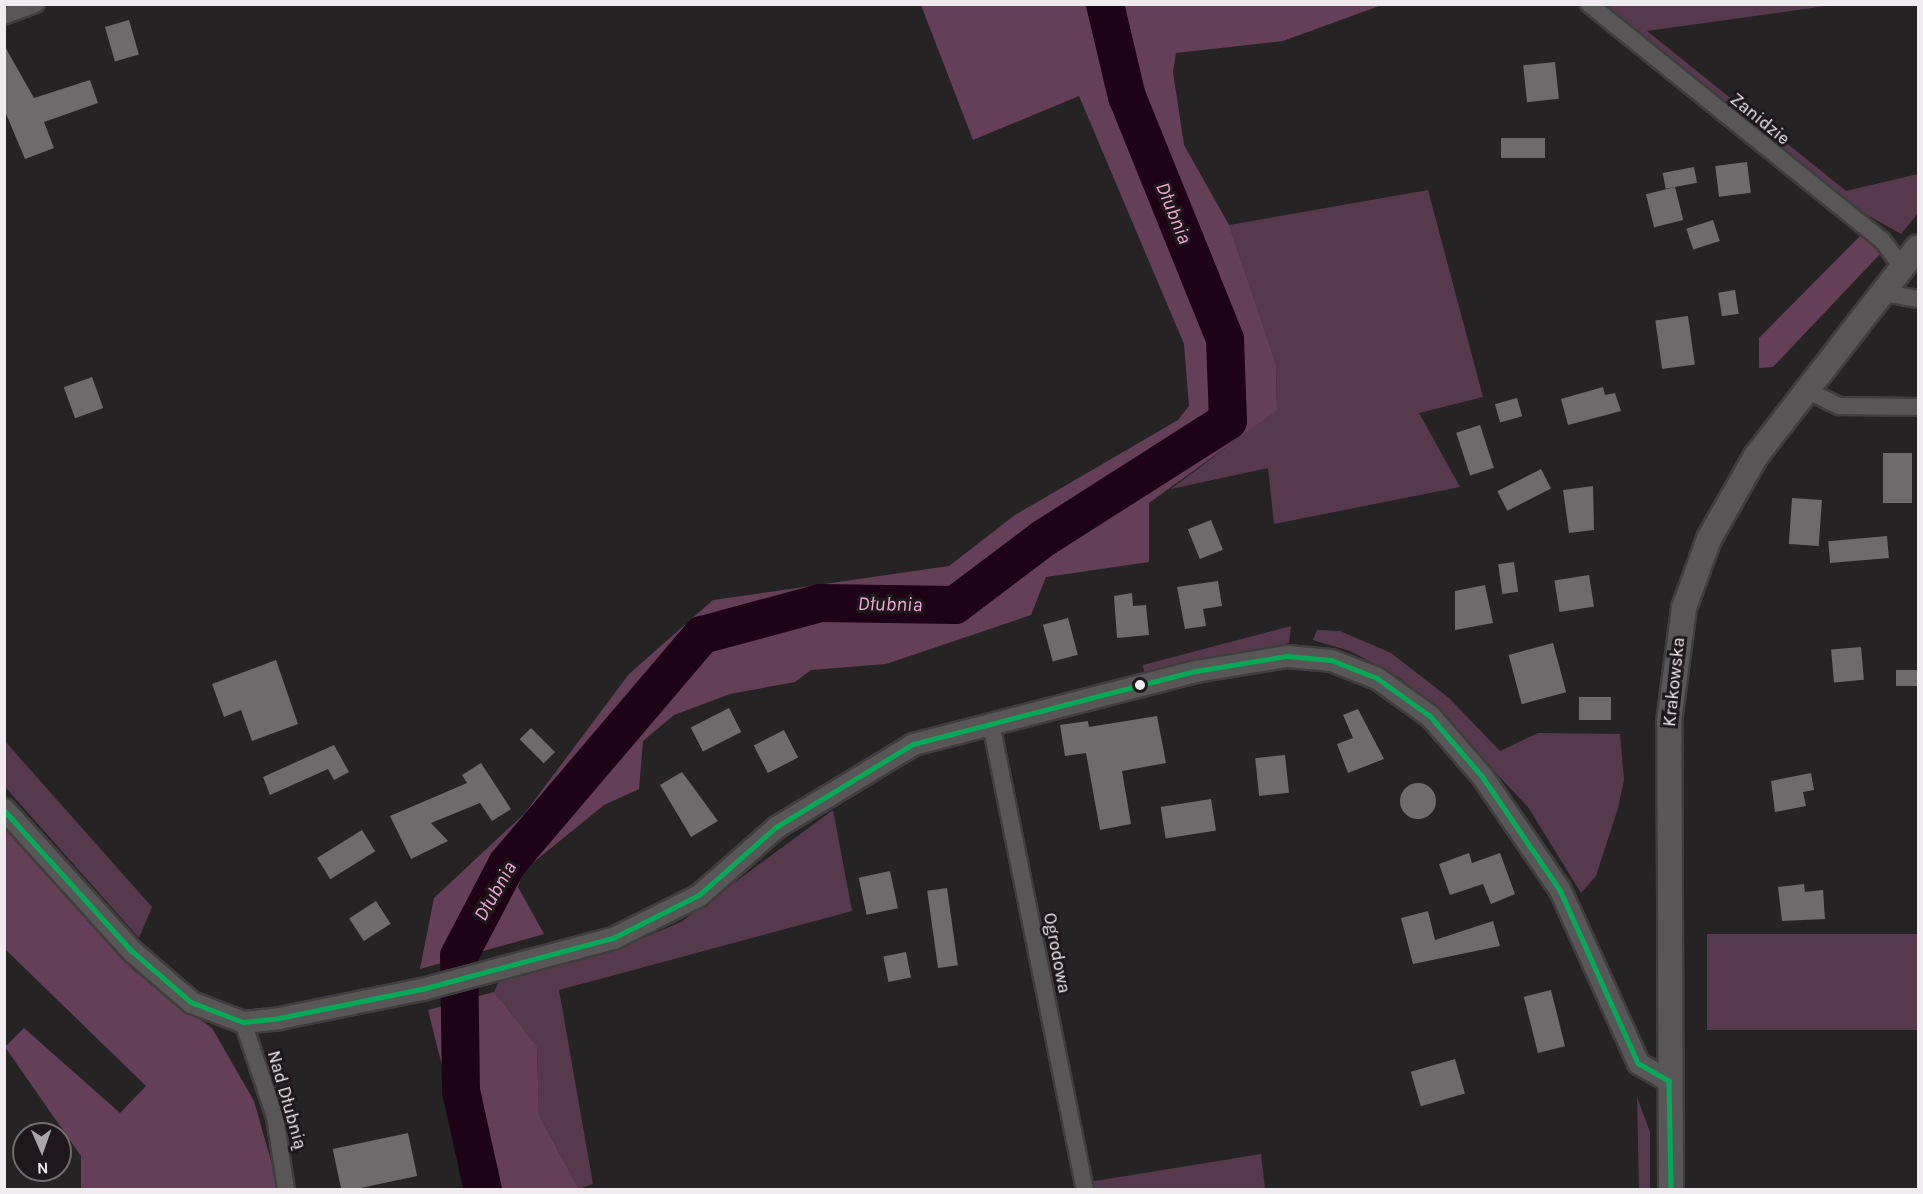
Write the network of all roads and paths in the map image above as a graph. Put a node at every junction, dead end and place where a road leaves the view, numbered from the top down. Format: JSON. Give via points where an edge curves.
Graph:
{"nodes":[{"id":1,"x":36,"y":4,"type":"edge"},
{"id":2,"x":1590,"y":4,"type":"edge"},
{"id":3,"x":4,"y":16,"type":"edge"},
{"id":4,"x":1918,"y":247,"type":"edge"},
{"id":5,"x":1902,"y":268,"type":"junction"},
{"id":6,"x":1884,"y":293,"type":"junction"},
{"id":7,"x":1918,"y":299,"type":"edge"},
{"id":8,"x":1806,"y":390,"type":"junction"},
{"id":9,"x":1918,"y":407,"type":"edge"},
{"id":10,"x":991,"y":724,"type":"junction"},
{"id":11,"x":4,"y":808,"type":"edge"},
{"id":12,"x":243,"y":1022,"type":"junction"},
{"id":13,"x":1668,"y":1082,"type":"junction"},
{"id":14,"x":286,"y":1190,"type":"edge"},
{"id":15,"x":1085,"y":1190,"type":"edge"},
{"id":16,"x":1671,"y":1190,"type":"edge"}],
"edges":[{"from":1,"to":3,"type":"street"},
{"from":2,"to":5,"type":"street","name":"Zanidzie","via":[[1882,240]]},
{"from":4,"to":5,"type":"main road","name":"Krakowska"},
{"from":5,"to":6,"type":"main road","name":"Krakowska"},
{"from":6,"to":7,"type":"street"},
{"from":6,"to":8,"type":"main road","name":"Krakowska"},
{"from":8,"to":9,"type":"street","via":[[1839,406]]},
{"from":8,"to":13,"type":"main road","name":"Krakowska","via":[[1726,505],[1697,566],[1678,637],[1669,722]]},
{"from":10,"to":12,"type":"street","via":[[913,744],[858,774],[776,827],[699,895],[613,938],[422,989]]},
{"from":10,"to":13,"type":"street","via":[[1196,671],[1287,656],[1331,660],[1377,678],[1430,716],[1530,841],[1560,890],[1638,1063]]},
{"from":10,"to":15,"type":"street","name":"Ogrodowa"},
{"from":11,"to":12,"type":"street","via":[[132,951],[191,1002]]},
{"from":12,"to":14,"type":"street","name":"Nad Dłubnią","via":[[275,1118]]},
{"from":13,"to":16,"type":"main road","name":"Krakowska"}]}
